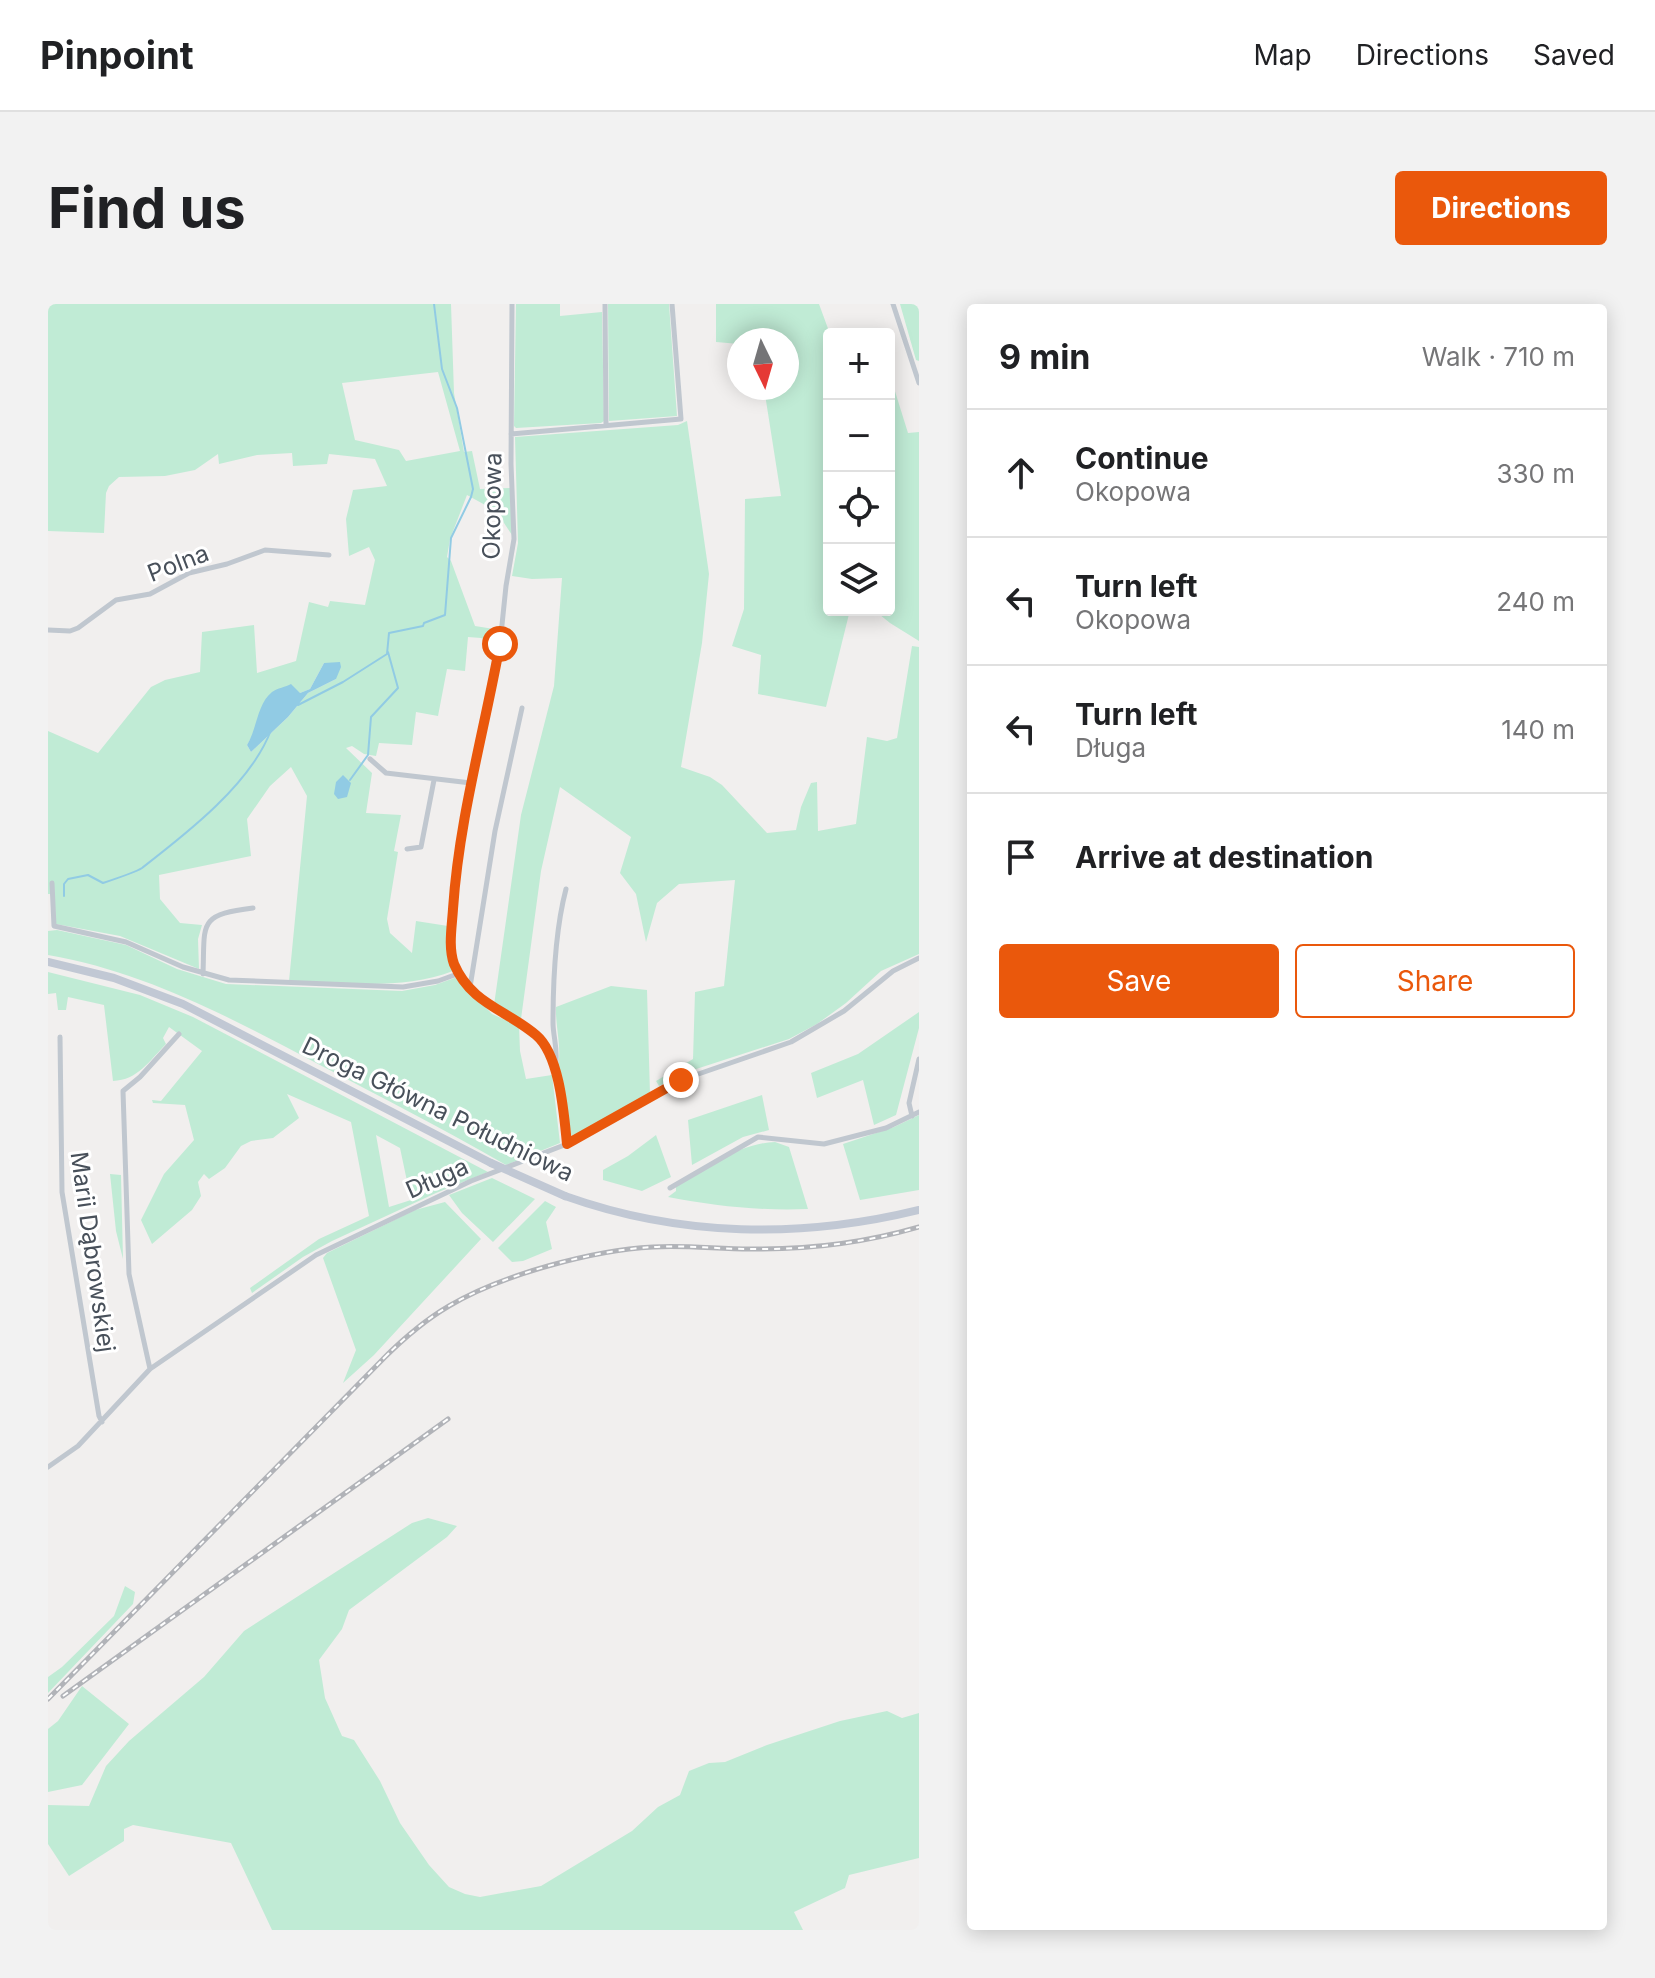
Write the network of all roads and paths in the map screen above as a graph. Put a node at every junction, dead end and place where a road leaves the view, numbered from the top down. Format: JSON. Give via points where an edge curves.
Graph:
{"nodes":[{"id":1,"x":512,"y":304,"type":"edge"},
{"id":2,"x":605,"y":304,"type":"edge"},
{"id":3,"x":672,"y":304,"type":"edge"},
{"id":4,"x":893,"y":304,"type":"edge"},
{"id":5,"x":919,"y":383,"type":"edge"},
{"id":6,"x":606,"y":426,"type":"junction"},
{"id":7,"x":511,"y":434,"type":"junction"},
{"id":8,"x":329,"y":555,"type":"dead end"},
{"id":9,"x":48,"y":630,"type":"edge"},
{"id":10,"x":522,"y":708,"type":"dead end"},
{"id":11,"x":370,"y":759,"type":"dead end"},
{"id":12,"x":434,"y":780,"type":"junction"},
{"id":13,"x":471,"y":783,"type":"junction"},
{"id":14,"x":407,"y":849,"type":"dead end"},
{"id":15,"x":52,"y":883,"type":"dead end"},
{"id":16,"x":566,"y":889,"type":"dead end"},
{"id":17,"x":253,"y":908,"type":"dead end"},
{"id":18,"x":919,"y":958,"type":"edge"},
{"id":19,"x":48,"y":962,"type":"edge"},
{"id":20,"x":460,"y":973,"type":"junction"},
{"id":21,"x":203,"y":974,"type":"junction"},
{"id":22,"x":470,"y":987,"type":"junction"},
{"id":23,"x":179,"y":1034,"type":"dead end"},
{"id":24,"x":60,"y":1037,"type":"dead end"},
{"id":25,"x":919,"y":1059,"type":"edge"},
{"id":26,"x":555,"y":1068,"type":"junction"},
{"id":27,"x":919,"y":1112,"type":"edge"},
{"id":28,"x":912,"y":1116,"type":"junction"},
{"id":29,"x":567,"y":1144,"type":"junction"},
{"id":30,"x":670,"y":1188,"type":"dead end"},
{"id":31,"x":919,"y":1210,"type":"edge"},
{"id":32,"x":150,"y":1369,"type":"junction"},
{"id":33,"x":102,"y":1422,"type":"junction"},
{"id":34,"x":48,"y":1467,"type":"edge"}],
"edges":[{"from":1,"to":7,"type":"street","name":"Okopowa"},
{"from":2,"to":6,"type":"street"},
{"from":3,"to":6,"type":"street","via":[[681,419]]},
{"from":4,"to":5,"type":"street"},
{"from":6,"to":7,"type":"street"},
{"from":7,"to":13,"type":"street","name":"Okopowa","via":[[514,539],[491,696]]},
{"from":8,"to":9,"type":"street","name":"Polna","via":[[265,550],[189,573],[150,594],[116,600],[70,631]]},
{"from":10,"to":22,"type":"street","via":[[495,831]]},
{"from":11,"to":12,"type":"street","via":[[386,773]]},
{"from":12,"to":13,"type":"street"},
{"from":12,"to":14,"type":"street","via":[[421,847]]},
{"from":13,"to":20,"type":"street","name":"Okopowa","via":[[451,935]]},
{"from":15,"to":21,"type":"street","via":[[54,926],[126,942]]},
{"from":16,"to":26,"type":"street","name":"Okopowa","via":[[556,956]]},
{"from":17,"to":21,"type":"street","via":[[211,918],[205,929]]},
{"from":18,"to":29,"type":"street","name":"Długa","via":[[893,971],[818,1029],[681,1080]]},
{"from":19,"to":31,"type":"main road","name":"Droga Główna Południowa","bridge":true,"via":[[183,1004],[491,1163],[611,1210],[745,1230],[835,1226]]},
{"from":20,"to":21,"type":"street","via":[[403,987],[229,980]]},
{"from":20,"to":22,"type":"street","name":"Okopowa"},
{"from":22,"to":26,"type":"street","name":"Okopowa","via":[[492,1008],[538,1036]]},
{"from":23,"to":32,"type":"street","via":[[123,1091],[129,1274]]},
{"from":24,"to":33,"type":"street","name":"Marii Dąbrowskiej","via":[[62,1192]]},
{"from":25,"to":28,"type":"street","via":[[909,1103]]},
{"from":26,"to":29,"type":"street","name":"Okopowa"},
{"from":27,"to":28,"type":"street"},
{"from":28,"to":30,"type":"street","via":[[824,1144],[758,1137]]},
{"from":29,"to":32,"type":"street","name":"Długa","via":[[471,1181],[316,1255]]},
{"from":32,"to":33,"type":"street","name":"Długa"},
{"from":33,"to":34,"type":"street","name":"Długa"}]}
